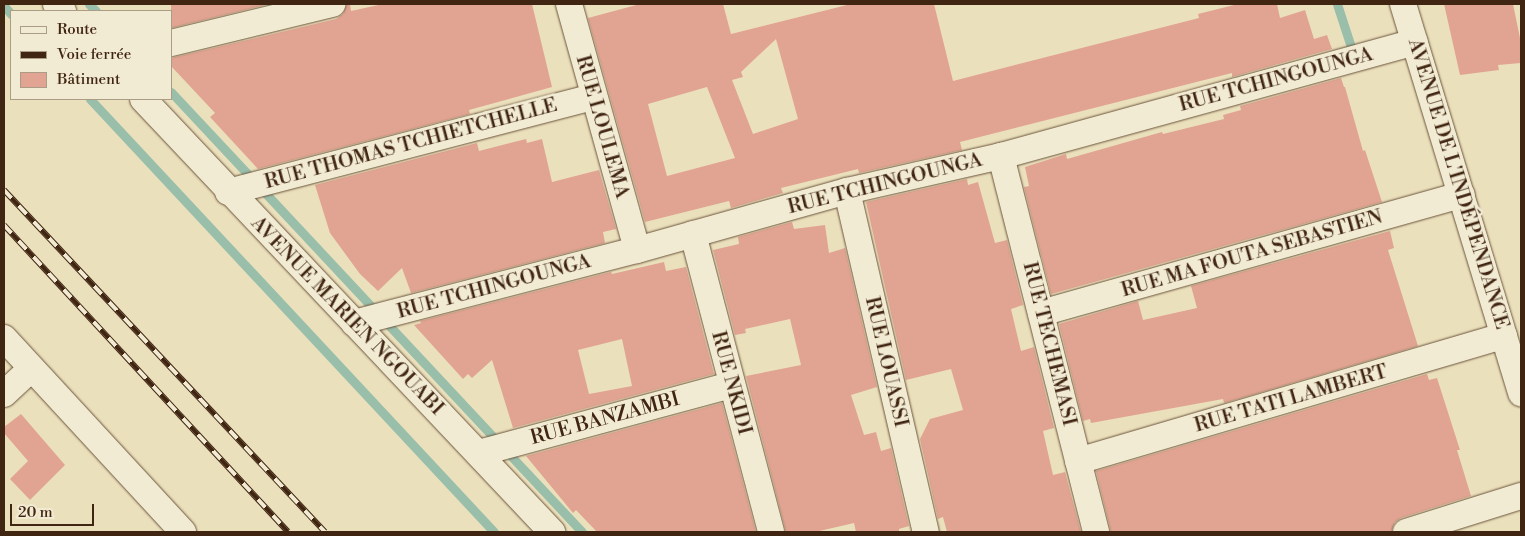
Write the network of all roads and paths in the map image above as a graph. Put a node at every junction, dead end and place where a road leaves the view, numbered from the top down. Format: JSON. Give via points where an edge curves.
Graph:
{"nodes":[{"id":1,"x":332,"y":4,"type":"edge"},
{"id":2,"x":569,"y":4,"type":"edge"},
{"id":3,"x":1403,"y":4,"type":"edge"},
{"id":4,"x":1415,"y":42,"type":"junction"},
{"id":5,"x":172,"y":43,"type":"edge"},
{"id":6,"x":593,"y":97,"type":"junction"},
{"id":7,"x":144,"y":100,"type":"edge"},
{"id":8,"x":1001,"y":156,"type":"junction"},
{"id":9,"x":847,"y":191,"type":"junction"},
{"id":10,"x":228,"y":192,"type":"junction"},
{"id":11,"x":1462,"y":195,"type":"junction"},
{"id":12,"x":692,"y":234,"type":"junction"},
{"id":13,"x":637,"y":250,"type":"junction"},
{"id":14,"x":1041,"y":313,"type":"junction"},
{"id":15,"x":354,"y":323,"type":"junction"},
{"id":16,"x":1504,"y":336,"type":"junction"},
{"id":17,"x":4,"y":338,"type":"edge"},
{"id":18,"x":31,"y":369,"type":"junction"},
{"id":19,"x":731,"y":385,"type":"junction"},
{"id":20,"x":1521,"y":393,"type":"edge"},
{"id":21,"x":4,"y":394,"type":"edge"},
{"id":22,"x":479,"y":453,"type":"junction"},
{"id":23,"x":1078,"y":461,"type":"junction"},
{"id":24,"x":1521,"y":496,"type":"edge"},
{"id":25,"x":183,"y":532,"type":"edge"},
{"id":26,"x":552,"y":532,"type":"edge"},
{"id":27,"x":771,"y":532,"type":"edge"},
{"id":28,"x":926,"y":532,"type":"edge"},
{"id":29,"x":1096,"y":532,"type":"edge"},
{"id":30,"x":1406,"y":532,"type":"edge"}],
"edges":[{"from":1,"to":5,"type":"street"},
{"from":2,"to":6,"type":"street","name":"RUE LOULEMA"},
{"from":3,"to":4,"type":"street","name":"AVENUE DE L'INDÉPENDANCE"},
{"from":4,"to":8,"type":"street","name":"RUE TCHINGOUNGA"},
{"from":4,"to":11,"type":"street","name":"AVENUE DE L'INDÉPENDANCE"},
{"from":6,"to":10,"type":"street","name":"RUE THOMAS TCHIETCHELLE"},
{"from":6,"to":13,"type":"street","name":"RUE LOULEMA"},
{"from":7,"to":10,"type":"street","name":"AVENUE MARIEN NGOUABI"},
{"from":8,"to":9,"type":"street","name":"RUE TCHINGOUNGA"},
{"from":8,"to":14,"type":"street","name":"RUE TECHEMASI"},
{"from":9,"to":12,"type":"street","name":"RUE TCHINGOUNGA"},
{"from":9,"to":28,"type":"street","name":"RUE LOUASSI"},
{"from":10,"to":15,"type":"street","name":"AVENUE MARIEN NGOUABI"},
{"from":11,"to":14,"type":"street","name":"RUE MA FOUTA SEBASTIEN"},
{"from":11,"to":16,"type":"street","name":"AVENUE DE L'INDÉPENDANCE"},
{"from":12,"to":13,"type":"street","name":"RUE TCHINGOUNGA"},
{"from":12,"to":19,"type":"street","name":"RUE NKIDI"},
{"from":13,"to":15,"type":"street","name":"RUE TCHINGOUNGA"},
{"from":14,"to":23,"type":"street","name":"RUE TECHEMASI"},
{"from":15,"to":22,"type":"street","name":"AVENUE MARIEN NGOUABI"},
{"from":16,"to":20,"type":"street","name":"AVENUE DE L'INDÉPENDANCE"},
{"from":16,"to":23,"type":"street","name":"RUE TATI LAMBERT"},
{"from":17,"to":18,"type":"street"},
{"from":18,"to":21,"type":"street"},
{"from":18,"to":25,"type":"street"},
{"from":19,"to":22,"type":"street","name":"RUE BANZAMBI"},
{"from":19,"to":27,"type":"street","name":"RUE NKIDI"},
{"from":22,"to":26,"type":"street","name":"AVENUE MARIEN NGOUABI"},
{"from":23,"to":29,"type":"street","name":"RUE TECHEMASI"},
{"from":24,"to":30,"type":"street"}]}
